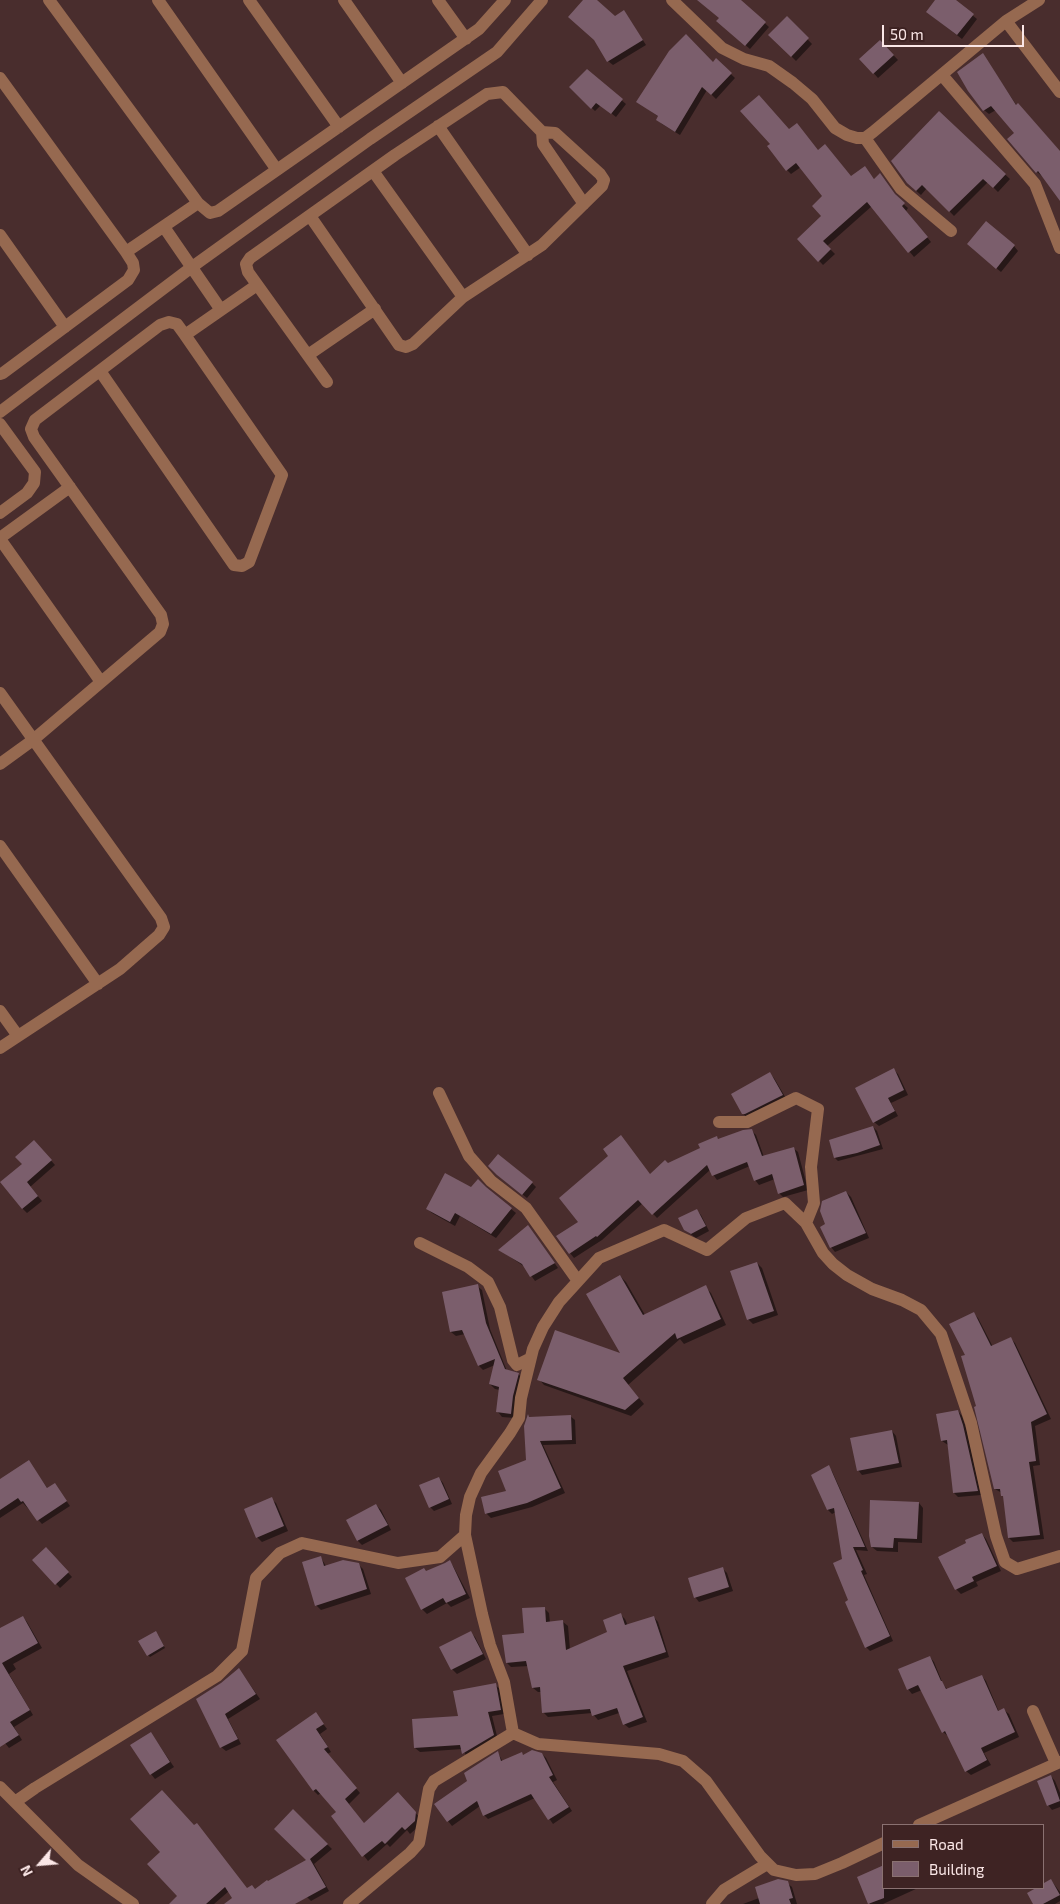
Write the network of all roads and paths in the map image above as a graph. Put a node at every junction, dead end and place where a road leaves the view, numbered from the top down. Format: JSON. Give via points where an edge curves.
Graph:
{"nodes":[{"id":1,"x":50,"y":0,"type":"edge"},
{"id":2,"x":158,"y":0,"type":"edge"},
{"id":3,"x":248,"y":0,"type":"edge"},
{"id":4,"x":344,"y":0,"type":"edge"},
{"id":5,"x":438,"y":0,"type":"edge"},
{"id":6,"x":505,"y":0,"type":"edge"},
{"id":7,"x":542,"y":0,"type":"edge"},
{"id":8,"x":672,"y":0,"type":"edge"},
{"id":9,"x":1040,"y":0,"type":"edge"},
{"id":10,"x":1006,"y":21,"type":"junction"},
{"id":11,"x":466,"y":39,"type":"junction"},
{"id":12,"x":942,"y":75,"type":"junction"},
{"id":13,"x":0,"y":78,"type":"edge"},
{"id":14,"x":402,"y":83,"type":"junction"},
{"id":15,"x":1059,"y":88,"type":"edge"},
{"id":16,"x":438,"y":126,"type":"junction"},
{"id":17,"x":339,"y":127,"type":"junction"},
{"id":18,"x":542,"y":132,"type":"junction"},
{"id":19,"x":866,"y":138,"type":"junction"},
{"id":20,"x":278,"y":170,"type":"junction"},
{"id":21,"x":373,"y":171,"type":"junction"},
{"id":22,"x":198,"y":203,"type":"junction"},
{"id":23,"x":584,"y":204,"type":"junction"},
{"id":24,"x":310,"y":216,"type":"junction"},
{"id":25,"x":164,"y":227,"type":"junction"},
{"id":26,"x":951,"y":231,"type":"dead end"},
{"id":27,"x":0,"y":235,"type":"edge"},
{"id":28,"x":1060,"y":248,"type":"edge"},
{"id":29,"x":126,"y":252,"type":"junction"},
{"id":30,"x":528,"y":255,"type":"junction"},
{"id":31,"x":192,"y":267,"type":"junction"},
{"id":32,"x":257,"y":285,"type":"junction"},
{"id":33,"x":463,"y":297,"type":"junction"},
{"id":34,"x":375,"y":309,"type":"junction"},
{"id":35,"x":221,"y":310,"type":"junction"},
{"id":36,"x":65,"y":327,"type":"junction"},
{"id":37,"x":185,"y":335,"type":"junction"},
{"id":38,"x":308,"y":355,"type":"junction"},
{"id":39,"x":100,"y":371,"type":"junction"},
{"id":40,"x":0,"y":374,"type":"edge"},
{"id":41,"x":327,"y":382,"type":"dead end"},
{"id":42,"x":0,"y":412,"type":"edge"},
{"id":43,"x":0,"y":424,"type":"edge"},
{"id":44,"x":70,"y":487,"type":"junction"},
{"id":45,"x":0,"y":513,"type":"edge"},
{"id":46,"x":0,"y":538,"type":"edge"},
{"id":47,"x":101,"y":682,"type":"junction"},
{"id":48,"x":0,"y":693,"type":"edge"},
{"id":49,"x":33,"y":740,"type":"junction"},
{"id":50,"x":0,"y":764,"type":"edge"},
{"id":51,"x":0,"y":846,"type":"edge"},
{"id":52,"x":98,"y":984,"type":"junction"},
{"id":53,"x":0,"y":1011,"type":"edge"},
{"id":54,"x":18,"y":1036,"type":"junction"},
{"id":55,"x":0,"y":1048,"type":"edge"},
{"id":56,"x":439,"y":1093,"type":"dead end"},
{"id":57,"x":719,"y":1122,"type":"dead end"},
{"id":58,"x":806,"y":1223,"type":"junction"},
{"id":59,"x":420,"y":1243,"type":"dead end"},
{"id":60,"x":578,"y":1281,"type":"junction"},
{"id":61,"x":530,"y":1359,"type":"junction"},
{"id":62,"x":465,"y":1535,"type":"junction"},
{"id":63,"x":1060,"y":1556,"type":"edge"},
{"id":64,"x":1033,"y":1711,"type":"dead end"},
{"id":65,"x":513,"y":1732,"type":"junction"},
{"id":66,"x":1058,"y":1763,"type":"edge"},
{"id":67,"x":0,"y":1787,"type":"edge"},
{"id":68,"x":15,"y":1802,"type":"junction"},
{"id":69,"x":921,"y":1824,"type":"edge"},
{"id":70,"x":882,"y":1844,"type":"edge"},
{"id":71,"x":766,"y":1864,"type":"junction"},
{"id":72,"x":133,"y":1904,"type":"edge"},
{"id":73,"x":349,"y":1904,"type":"edge"},
{"id":74,"x":712,"y":1904,"type":"edge"}],
"edges":[{"from":1,"to":22,"type":"street"},
{"from":2,"to":20,"type":"street"},
{"from":3,"to":17,"type":"street"},
{"from":4,"to":14,"type":"street"},
{"from":5,"to":11,"type":"street"},
{"from":6,"to":11,"type":"street"},
{"from":7,"to":31,"type":"street","via":[[497,52]]},
{"from":8,"to":19,"type":"street","via":[[722,48],[769,66],[812,99],[835,128],[847,135]]},
{"from":9,"to":10,"type":"street"},
{"from":10,"to":12,"type":"street"},
{"from":10,"to":15,"type":"street"},
{"from":11,"to":14,"type":"street"},
{"from":12,"to":19,"type":"street"},
{"from":12,"to":28,"type":"street","via":[[1035,184]]},
{"from":13,"to":29,"type":"street"},
{"from":14,"to":17,"type":"street"},
{"from":16,"to":18,"type":"street","via":[[487,94],[503,92]]},
{"from":16,"to":21,"type":"street"},
{"from":16,"to":30,"type":"street"},
{"from":17,"to":20,"type":"street"},
{"from":18,"to":23,"type":"street","via":[[543,144]]},
{"from":18,"to":23,"type":"street","via":[[554,133],[604,180]]},
{"from":19,"to":26,"type":"street","via":[[902,189]]},
{"from":20,"to":22,"type":"street","via":[[218,211],[210,213]]},
{"from":21,"to":24,"type":"street"},
{"from":21,"to":33,"type":"street"},
{"from":22,"to":25,"type":"street"},
{"from":23,"to":30,"type":"street","via":[[542,246]]},
{"from":24,"to":32,"type":"street","via":[[250,258],[246,264],[248,272]]},
{"from":24,"to":34,"type":"street"},
{"from":25,"to":29,"type":"street"},
{"from":25,"to":31,"type":"street"},
{"from":27,"to":36,"type":"street"},
{"from":29,"to":36,"type":"street","via":[[134,270],[128,280]]},
{"from":30,"to":33,"type":"street"},
{"from":31,"to":35,"type":"street"},
{"from":31,"to":42,"type":"street"},
{"from":32,"to":35,"type":"street"},
{"from":32,"to":38,"type":"street"},
{"from":33,"to":34,"type":"street","via":[[406,347],[399,345]]},
{"from":34,"to":38,"type":"street"},
{"from":35,"to":37,"type":"street"},
{"from":36,"to":40,"type":"street"},
{"from":37,"to":39,"type":"street","via":[[177,324],[160,325]]},
{"from":37,"to":39,"type":"street","via":[[282,476],[249,562],[242,566],[234,565]]},
{"from":38,"to":41,"type":"street"},
{"from":39,"to":44,"type":"street","via":[[35,420],[31,429],[34,438]]},
{"from":43,"to":45,"type":"street","via":[[35,472],[34,483],[27,494]]},
{"from":44,"to":46,"type":"street"},
{"from":44,"to":47,"type":"street","via":[[161,615],[163,624],[160,632]]},
{"from":46,"to":47,"type":"street"},
{"from":47,"to":49,"type":"street"},
{"from":48,"to":49,"type":"street"},
{"from":49,"to":50,"type":"street"},
{"from":49,"to":52,"type":"street","via":[[161,918],[164,928],[120,969]]},
{"from":51,"to":52,"type":"street"},
{"from":52,"to":54,"type":"street"},
{"from":53,"to":54,"type":"street"},
{"from":54,"to":55,"type":"street"},
{"from":56,"to":60,"type":"street","via":[[469,1156],[490,1181],[526,1208]]},
{"from":57,"to":58,"type":"street","via":[[747,1122],[796,1098],[818,1109],[811,1167],[814,1203]]},
{"from":58,"to":60,"type":"street","via":[[785,1202],[746,1218],[707,1250],[664,1230],[599,1258]]},
{"from":58,"to":63,"type":"street","via":[[840,1270],[872,1290],[921,1310],[941,1334],[971,1423],[996,1536],[1005,1562],[1017,1569]]},
{"from":59,"to":61,"type":"street","via":[[488,1282],[500,1308],[513,1360],[517,1365]]},
{"from":60,"to":61,"type":"street","via":[[543,1327]]},
{"from":61,"to":62,"type":"street","via":[[519,1418],[481,1473],[470,1497]]},
{"from":62,"to":65,"type":"street","via":[[482,1614],[504,1682]]},
{"from":62,"to":68,"type":"street","via":[[440,1557],[398,1563],[302,1543],[280,1553],[256,1578],[242,1652],[217,1676]]},
{"from":64,"to":66,"type":"street"},
{"from":65,"to":71,"type":"street","via":[[538,1744],[660,1754],[683,1761],[706,1781]]},
{"from":65,"to":73,"type":"street","via":[[434,1781],[429,1789],[419,1843]]},
{"from":66,"to":69,"type":"street"},
{"from":67,"to":68,"type":"street"},
{"from":68,"to":72,"type":"street","via":[[78,1865]]},
{"from":70,"to":71,"type":"street","via":[[816,1874],[789,1874]]},
{"from":71,"to":74,"type":"street","via":[[724,1890]]}]}
